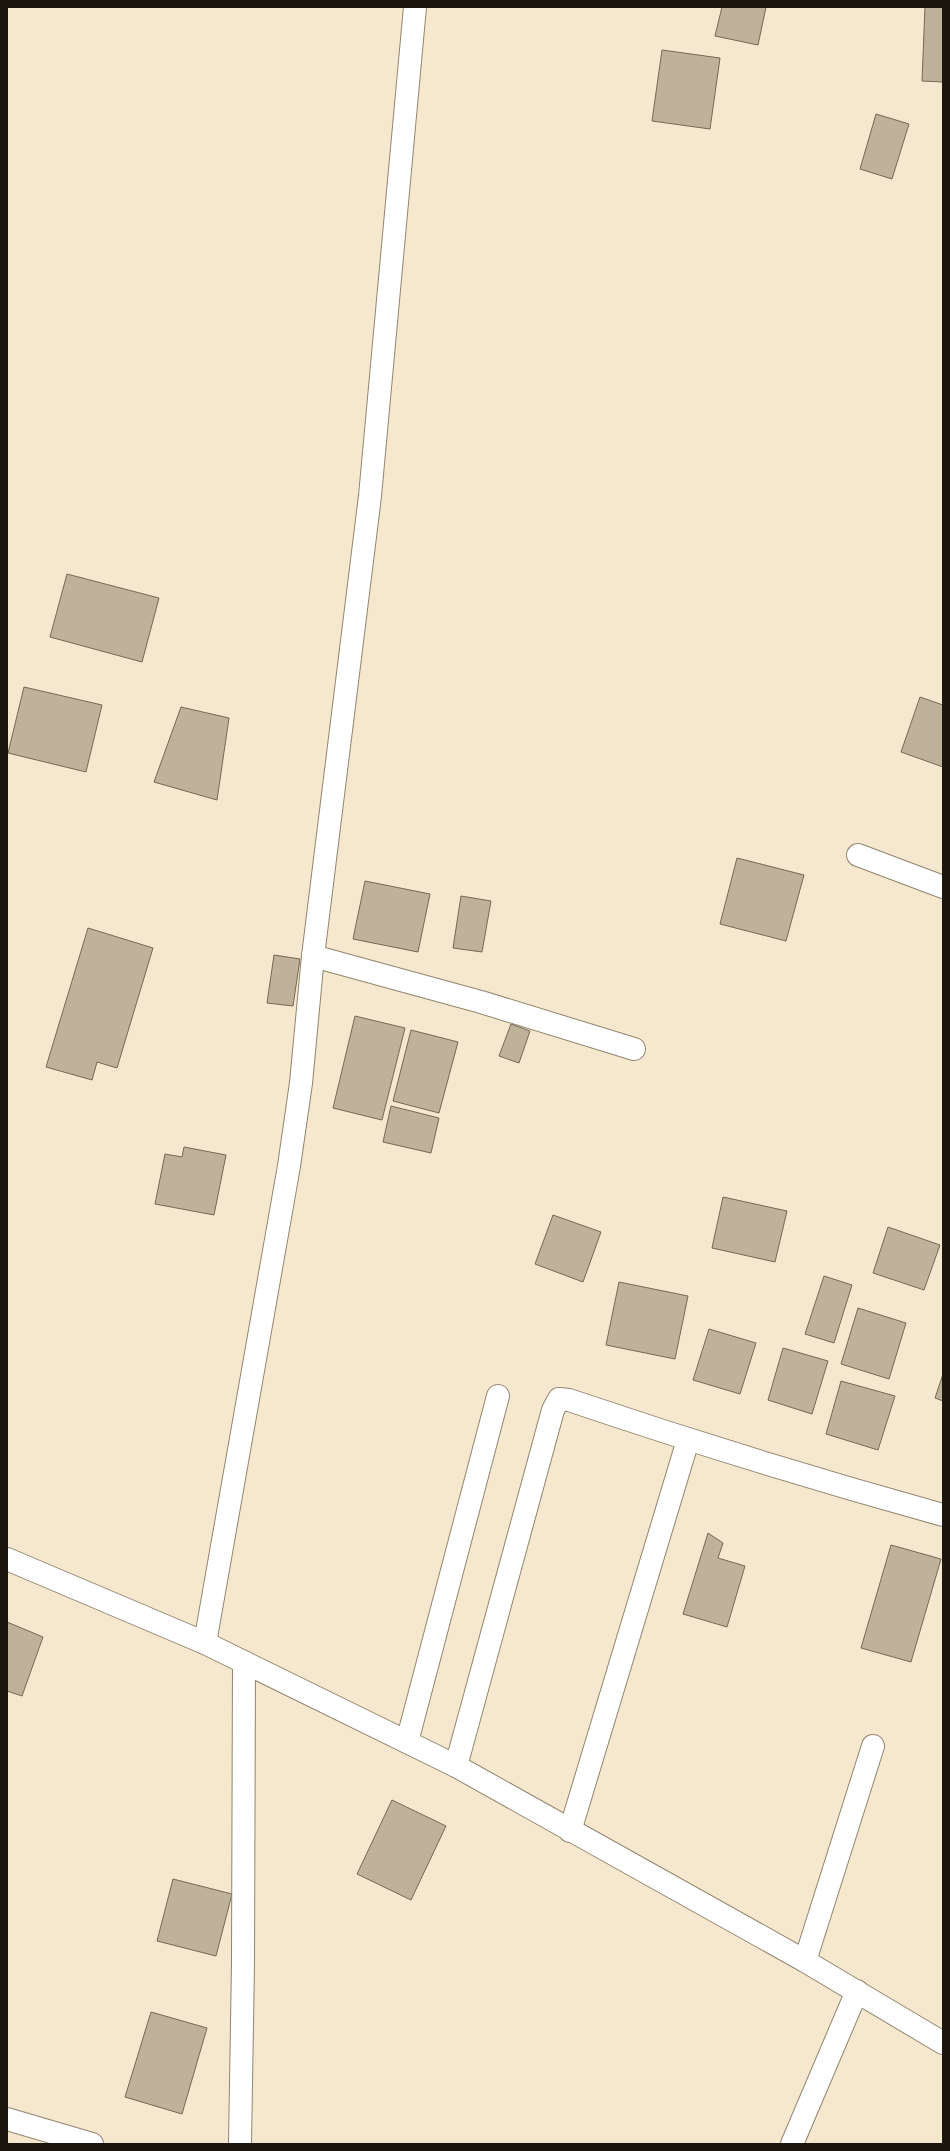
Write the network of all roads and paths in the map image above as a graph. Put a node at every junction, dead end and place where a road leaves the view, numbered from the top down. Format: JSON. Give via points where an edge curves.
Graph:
{"nodes":[{"id":1,"x":415,"y":7,"type":"edge"},
{"id":2,"x":858,"y":855,"type":"dead end"},
{"id":3,"x":943,"y":887,"type":"edge"},
{"id":4,"x":313,"y":956,"type":"junction"},
{"id":5,"x":634,"y":1049,"type":"dead end"},
{"id":6,"x":498,"y":1396,"type":"dead end"},
{"id":7,"x":688,"y":1440,"type":"junction"},
{"id":8,"x":943,"y":1515,"type":"edge"},
{"id":9,"x":7,"y":1559,"type":"edge"},
{"id":10,"x":205,"y":1643,"type":"junction"},
{"id":11,"x":244,"y":1662,"type":"junction"},
{"id":12,"x":407,"y":1742,"type":"junction"},
{"id":13,"x":873,"y":1746,"type":"dead end"},
{"id":14,"x":456,"y":1766,"type":"junction"},
{"id":15,"x":570,"y":1831,"type":"junction"},
{"id":16,"x":805,"y":1961,"type":"junction"},
{"id":17,"x":857,"y":1991,"type":"junction"},
{"id":18,"x":943,"y":2043,"type":"edge"},
{"id":19,"x":7,"y":2119,"type":"edge"},
{"id":20,"x":92,"y":2144,"type":"edge"},
{"id":21,"x":240,"y":2144,"type":"edge"},
{"id":22,"x":792,"y":2144,"type":"edge"}],
"edges":[{"from":1,"to":4,"type":"street","via":[[370,496]]},
{"from":2,"to":3,"type":"street"},
{"from":4,"to":5,"type":"street","via":[[481,1002]]},
{"from":4,"to":10,"type":"street","via":[[289,1166]]},
{"from":6,"to":12,"type":"street"},
{"from":7,"to":8,"type":"street","via":[[840,1487]]},
{"from":7,"to":14,"type":"street","via":[[563,1398],[556,1402]]},
{"from":7,"to":15,"type":"street"},
{"from":9,"to":10,"type":"street"},
{"from":10,"to":11,"type":"street"},
{"from":11,"to":12,"type":"street"},
{"from":11,"to":21,"type":"street","via":[[244,1955]]},
{"from":12,"to":14,"type":"street"},
{"from":13,"to":16,"type":"street"},
{"from":14,"to":15,"type":"street"},
{"from":15,"to":16,"type":"street"},
{"from":16,"to":17,"type":"street"},
{"from":17,"to":18,"type":"street"},
{"from":17,"to":22,"type":"street"},
{"from":19,"to":20,"type":"street"}]}
